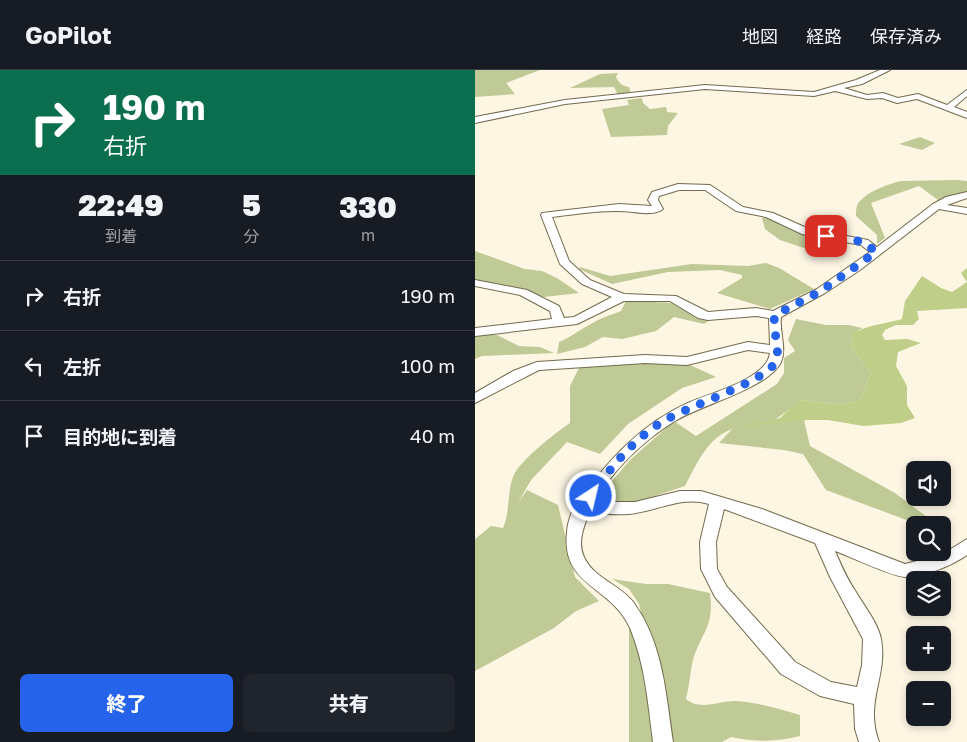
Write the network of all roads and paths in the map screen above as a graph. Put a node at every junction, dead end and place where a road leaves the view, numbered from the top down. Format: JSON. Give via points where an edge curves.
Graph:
{"nodes":[{"id":1,"x":886,"y":70,"type":"edge"},
{"id":2,"x":836,"y":89,"type":"junction"},
{"id":3,"x":967,"y":92,"type":"edge"},
{"id":4,"x":949,"y":108,"type":"junction"},
{"id":5,"x":967,"y":115,"type":"edge"},
{"id":6,"x":475,"y":120,"type":"edge"},
{"id":7,"x":967,"y":195,"type":"edge"},
{"id":8,"x":937,"y":206,"type":"junction"},
{"id":9,"x":967,"y":211,"type":"edge"},
{"id":10,"x":876,"y":252,"type":"junction"},
{"id":11,"x":475,"y":283,"type":"edge"},
{"id":12,"x":622,"y":297,"type":"junction"},
{"id":13,"x":775,"y":315,"type":"junction"},
{"id":14,"x":559,"y":322,"type":"junction"},
{"id":15,"x":475,"y":332,"type":"edge"},
{"id":16,"x":778,"y":351,"type":"junction"},
{"id":17,"x":475,"y":399,"type":"edge"},
{"id":18,"x":718,"y":500,"type":"junction"},
{"id":19,"x":582,"y":508,"type":"junction"},
{"id":20,"x":822,"y":539,"type":"junction"},
{"id":21,"x":967,"y":545,"type":"edge"},
{"id":22,"x":864,"y":698,"type":"junction"},
{"id":23,"x":663,"y":742,"type":"edge"},
{"id":24,"x":869,"y":742,"type":"edge"}],
"edges":[{"from":1,"to":2,"type":"street"},
{"from":2,"to":4,"type":"street","via":[[861,96],[883,95],[897,101],[918,96]]},
{"from":2,"to":6,"type":"street","via":[[815,94],[716,87],[686,89],[565,102]]},
{"from":3,"to":4,"type":"street"},
{"from":4,"to":5,"type":"street"},
{"from":7,"to":8,"type":"street"},
{"from":8,"to":9,"type":"street"},
{"from":8,"to":10,"type":"street"},
{"from":10,"to":12,"type":"street","via":[[864,242],[807,232],[769,215],[740,209],[707,187],[678,187],[655,194],[657,209],[619,207],[546,215],[563,262],[586,282]]},
{"from":10,"to":13,"type":"street","via":[[821,291]]},
{"from":11,"to":14,"type":"street","via":[[528,294],[555,309]]},
{"from":12,"to":13,"type":"street","via":[[672,298],[708,316],[756,312]]},
{"from":12,"to":14,"type":"street","via":[[577,320]]},
{"from":13,"to":16,"type":"street","via":[[773,325]]},
{"from":14,"to":15,"type":"street"},
{"from":16,"to":17,"type":"street","via":[[748,346],[687,362],[645,359],[537,366]]},
{"from":16,"to":19,"type":"street","via":[[774,364],[761,376],[687,408],[639,439],[607,472]]},
{"from":18,"to":19,"type":"street","via":[[679,496],[635,508]]},
{"from":18,"to":20,"type":"street"},
{"from":18,"to":22,"type":"street","via":[[708,542],[709,569],[721,592],[789,668],[827,690]]},
{"from":19,"to":23,"type":"street","via":[[573,531],[573,550],[581,567],[627,606],[646,643]]},
{"from":20,"to":21,"type":"street","via":[[904,571],[949,557]]},
{"from":20,"to":22,"type":"street","via":[[839,579],[872,638]]},
{"from":22,"to":24,"type":"street","via":[[863,712]]}]}
